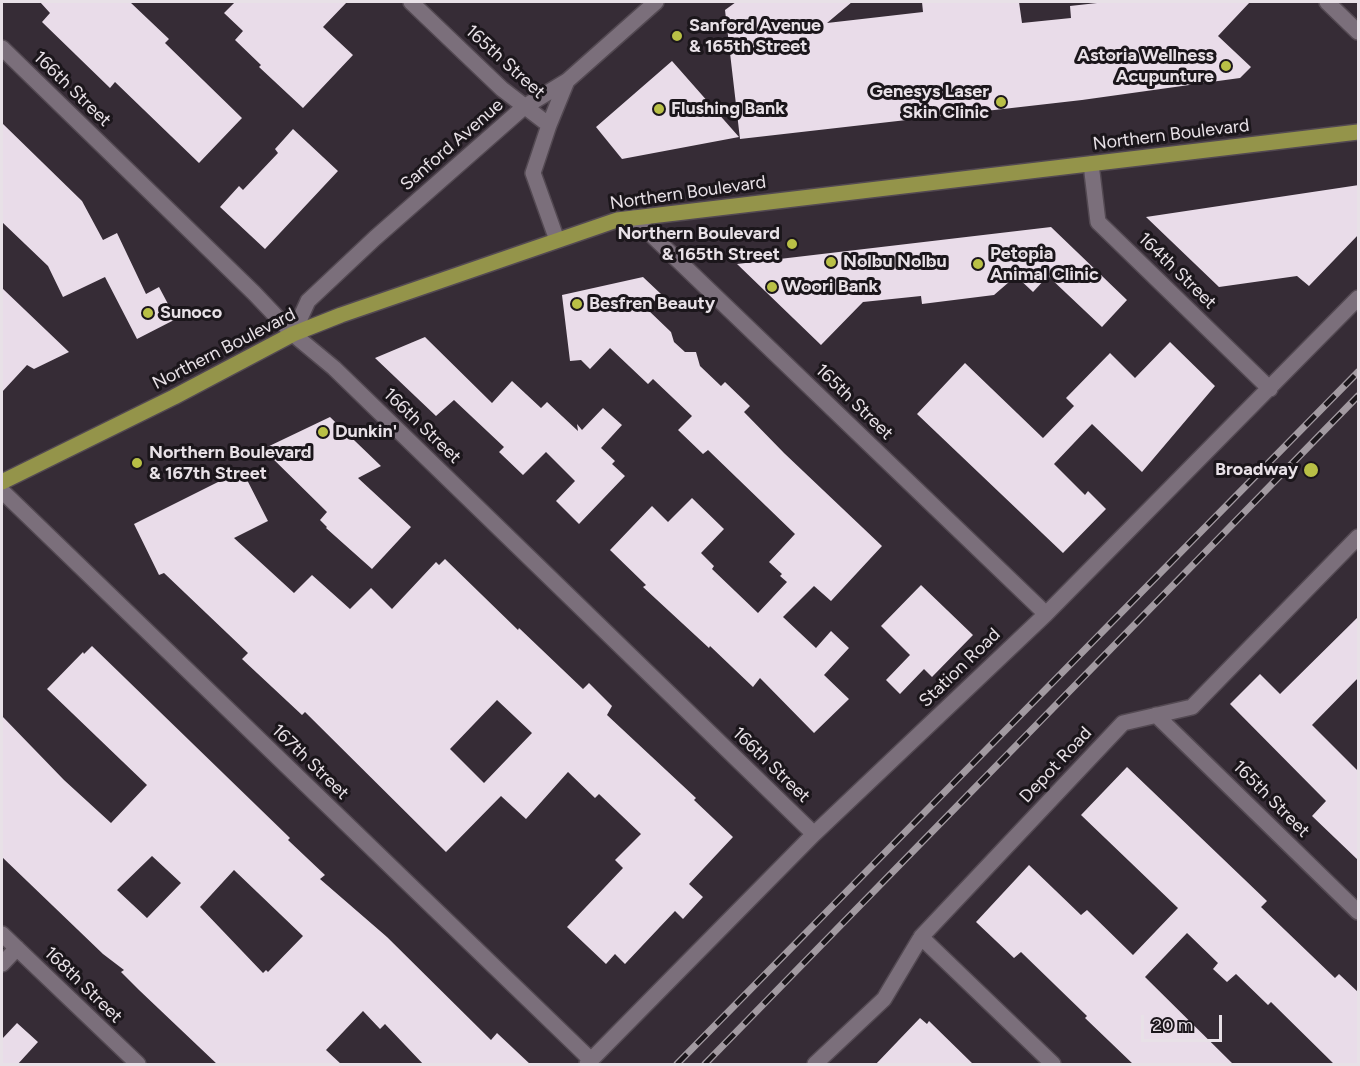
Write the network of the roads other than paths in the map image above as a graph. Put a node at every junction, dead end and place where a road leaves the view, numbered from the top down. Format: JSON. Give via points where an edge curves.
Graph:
{"nodes":[{"id":1,"x":411,"y":2,"type":"edge"},
{"id":2,"x":656,"y":2,"type":"edge"},
{"id":3,"x":1327,"y":2,"type":"edge"},
{"id":4,"x":1359,"y":32,"type":"edge"},
{"id":5,"x":2,"y":48,"type":"edge"},
{"id":6,"x":567,"y":81,"type":"junction"},
{"id":7,"x":524,"y":107,"type":"junction"},
{"id":8,"x":549,"y":125,"type":"junction"},
{"id":9,"x":1359,"y":132,"type":"edge"},
{"id":10,"x":1091,"y":164,"type":"junction"},
{"id":11,"x":634,"y":218,"type":"junction"},
{"id":12,"x":557,"y":240,"type":"junction"},
{"id":13,"x":1359,"y":298,"type":"edge"},
{"id":14,"x":293,"y":334,"type":"junction"},
{"id":15,"x":1270,"y":389,"type":"junction"},
{"id":16,"x":2,"y":482,"type":"edge"},
{"id":17,"x":2,"y":491,"type":"edge"},
{"id":18,"x":1359,"y":537,"type":"edge"},
{"id":19,"x":1046,"y":614,"type":"junction"},
{"id":20,"x":1156,"y":715,"type":"junction"},
{"id":21,"x":814,"y":834,"type":"junction"},
{"id":22,"x":1359,"y":912,"type":"edge"},
{"id":23,"x":2,"y":933,"type":"edge"},
{"id":24,"x":921,"y":938,"type":"junction"},
{"id":25,"x":17,"y":948,"type":"junction"},
{"id":26,"x":2,"y":964,"type":"edge"},
{"id":27,"x":589,"y":1062,"type":"edge"},
{"id":28,"x":138,"y":1065,"type":"edge"},
{"id":29,"x":815,"y":1065,"type":"edge"},
{"id":30,"x":1053,"y":1065,"type":"edge"}],
"edges":[{"from":1,"to":7,"type":"street","name":"165th Street"},
{"from":2,"to":6,"type":"street","name":"Sanford Avenue"},
{"from":3,"to":4,"type":"street"},
{"from":5,"to":14,"type":"street","name":"166th Street"},
{"from":6,"to":7,"type":"street","name":"Sanford Avenue"},
{"from":6,"to":8,"type":"street"},
{"from":7,"to":8,"type":"street","name":"165th Street"},
{"from":7,"to":14,"type":"street","name":"Sanford Avenue","via":[[308,301]]},
{"from":8,"to":12,"type":"street","via":[[533,173]]},
{"from":9,"to":10,"type":"main road","name":"Northern Boulevard"},
{"from":10,"to":11,"type":"main road","name":"Northern Boulevard"},
{"from":10,"to":15,"type":"street","name":"164th Street","via":[[1098,222]]},
{"from":11,"to":12,"type":"main road","name":"Northern Boulevard","via":[[617,219]]},
{"from":11,"to":19,"type":"street","name":"165th Street"},
{"from":12,"to":14,"type":"main road","name":"Northern Boulevard"},
{"from":13,"to":15,"type":"street","name":"Station Road"},
{"from":14,"to":16,"type":"main road","name":"Northern Boulevard"},
{"from":14,"to":21,"type":"street","name":"166th Street","via":[[334,368]]},
{"from":15,"to":19,"type":"street","name":"Station Road"},
{"from":17,"to":27,"type":"street","name":"167th Street"},
{"from":18,"to":20,"type":"street","name":"Depot Road","via":[[1192,707]]},
{"from":19,"to":21,"type":"street","name":"Station Road"},
{"from":20,"to":22,"type":"street","name":"165th Street"},
{"from":20,"to":24,"type":"street","name":"Depot Road","via":[[1123,723]]},
{"from":21,"to":27,"type":"street","name":"Station Road"},
{"from":23,"to":25,"type":"street","name":"168th Street"},
{"from":24,"to":29,"type":"street","name":"Depot Road","via":[[884,999]]},
{"from":24,"to":30,"type":"street"},
{"from":25,"to":26,"type":"street"},
{"from":25,"to":28,"type":"street","name":"168th Street"}]}
